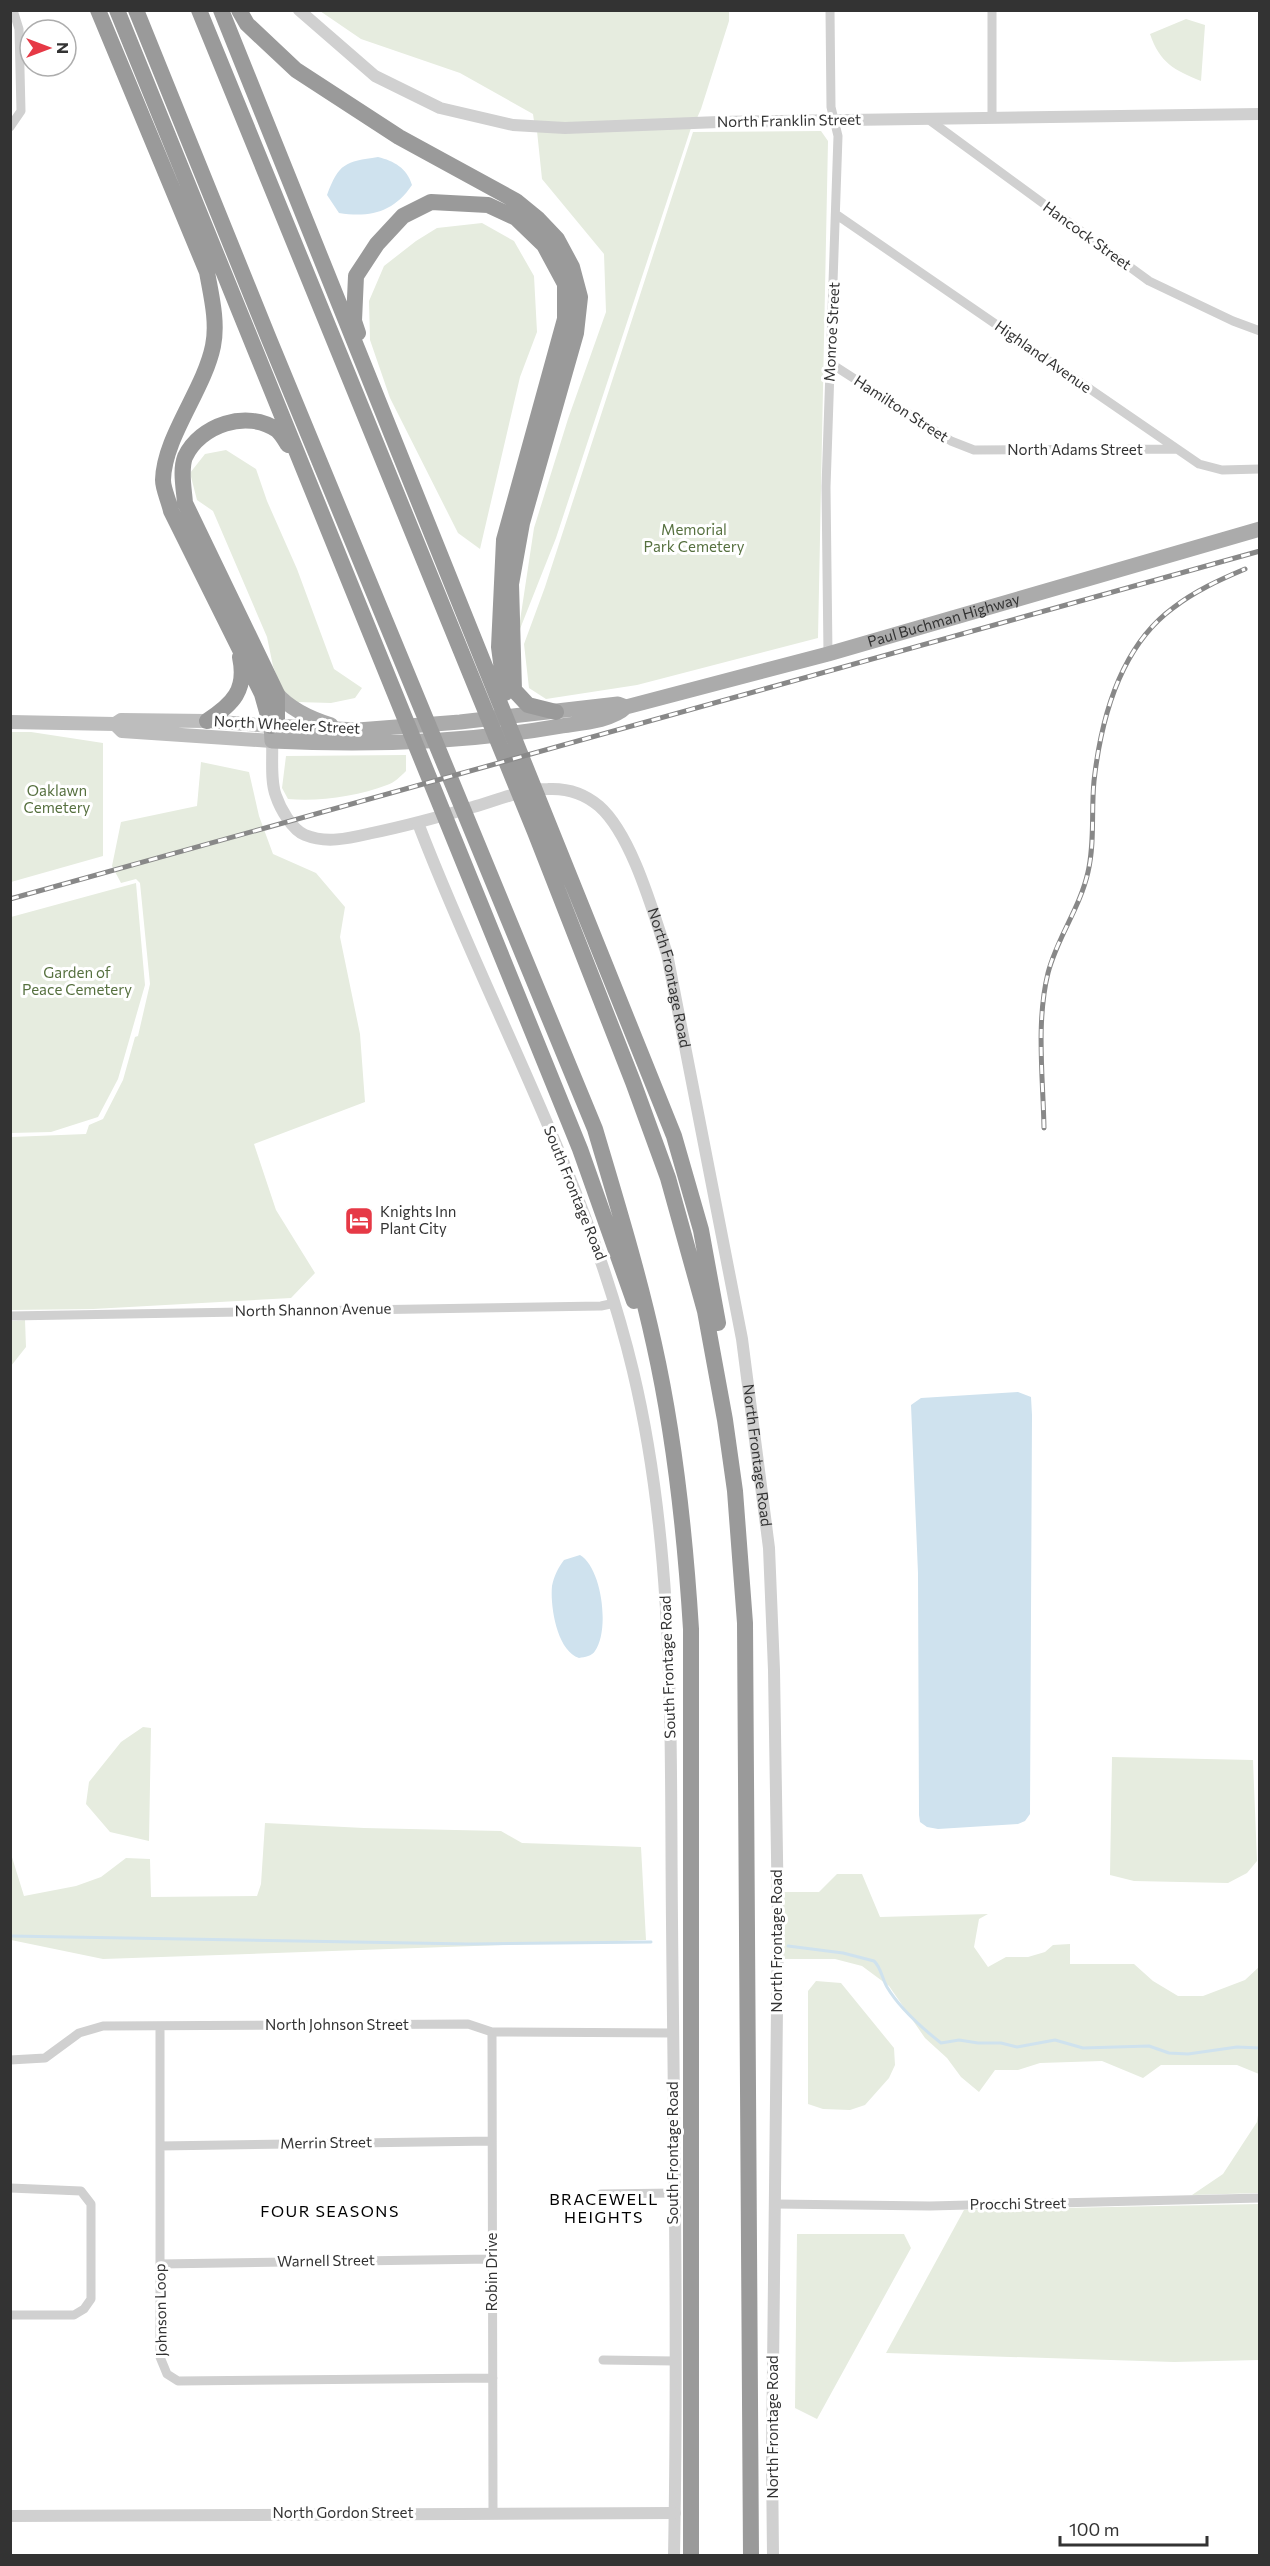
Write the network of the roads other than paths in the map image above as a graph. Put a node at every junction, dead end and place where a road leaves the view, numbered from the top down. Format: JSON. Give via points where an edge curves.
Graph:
{"nodes":[{"id":1,"x":13,"y":10,"type":"edge"},
{"id":2,"x":98,"y":10,"type":"edge"},
{"id":3,"x":117,"y":10,"type":"edge"},
{"id":4,"x":136,"y":10,"type":"edge"},
{"id":5,"x":199,"y":10,"type":"edge"},
{"id":6,"x":221,"y":10,"type":"edge"},
{"id":7,"x":239,"y":10,"type":"edge"},
{"id":8,"x":299,"y":10,"type":"edge"},
{"id":9,"x":830,"y":10,"type":"edge"},
{"id":10,"x":992,"y":10,"type":"edge"},
{"id":11,"x":1260,"y":114,"type":"edge"},
{"id":12,"x":992,"y":118,"type":"junction"},
{"id":13,"x":928,"y":119,"type":"junction"},
{"id":14,"x":836,"y":120,"type":"junction"},
{"id":15,"x":10,"y":127,"type":"edge"},
{"id":16,"x":837,"y":215,"type":"junction"},
{"id":17,"x":1260,"y":331,"type":"edge"},
{"id":18,"x":830,"y":363,"type":"junction"},
{"id":19,"x":379,"y":403,"type":"junction"},
{"id":20,"x":1176,"y":449,"type":"junction"},
{"id":21,"x":974,"y":450,"type":"joint"},
{"id":22,"x":301,"y":462,"type":"junction"},
{"id":23,"x":1260,"y":469,"type":"edge"},
{"id":24,"x":1260,"y":529,"type":"edge"},
{"id":25,"x":236,"y":639,"type":"junction"},
{"id":26,"x":828,"y":654,"type":"junction"},
{"id":27,"x":514,"y":690,"type":"junction"},
{"id":28,"x":277,"y":694,"type":"junction"},
{"id":29,"x":627,"y":707,"type":"junction"},
{"id":30,"x":556,"y":712,"type":"junction"},
{"id":31,"x":207,"y":721,"type":"junction"},
{"id":32,"x":10,"y":722,"type":"edge"},
{"id":33,"x":460,"y":722,"type":"joint"},
{"id":34,"x":115,"y":724,"type":"junction"},
{"id":35,"x":516,"y":725,"type":"junction"},
{"id":36,"x":349,"y":730,"type":"junction"},
{"id":37,"x":271,"y":734,"type":"junction"},
{"id":38,"x":452,"y":740,"type":"joint"},
{"id":39,"x":418,"y":823,"type":"junction"},
{"id":40,"x":615,"y":1303,"type":"junction"},
{"id":41,"x":10,"y":1316,"type":"edge"},
{"id":42,"x":661,"y":1379,"type":"junction"},
{"id":43,"x":725,"y":1420,"type":"junction"},
{"id":44,"x":160,"y":2026,"type":"junction"},
{"id":45,"x":492,"y":2032,"type":"junction"},
{"id":46,"x":672,"y":2033,"type":"junction"},
{"id":47,"x":10,"y":2060,"type":"edge"},
{"id":48,"x":492,"y":2141,"type":"junction"},
{"id":49,"x":160,"y":2146,"type":"junction"},
{"id":50,"x":10,"y":2188,"type":"edge"},
{"id":51,"x":674,"y":2193,"type":"junction"},
{"id":52,"x":601,"y":2194,"type":"dead end"},
{"id":53,"x":1260,"y":2198,"type":"edge"},
{"id":54,"x":776,"y":2204,"type":"junction"},
{"id":55,"x":492,"y":2259,"type":"junction"},
{"id":56,"x":160,"y":2264,"type":"junction"},
{"id":57,"x":10,"y":2315,"type":"edge"},
{"id":58,"x":603,"y":2360,"type":"dead end"},
{"id":59,"x":674,"y":2361,"type":"junction"},
{"id":60,"x":493,"y":2378,"type":"junction"},
{"id":61,"x":493,"y":2512,"type":"junction"},
{"id":62,"x":675,"y":2513,"type":"junction"},
{"id":63,"x":10,"y":2516,"type":"edge"},
{"id":64,"x":674,"y":2556,"type":"edge"},
{"id":65,"x":691,"y":2556,"type":"edge"},
{"id":66,"x":752,"y":2556,"type":"edge"},
{"id":67,"x":773,"y":2556,"type":"edge"}],
"edges":[{"from":1,"to":15,"type":"street","via":[[19,28],[21,111]]},
{"from":2,"to":25,"type":"highway","via":[[207,272],[213,308],[213,345],[165,460],[163,482],[171,511]]},
{"from":3,"to":22,"type":"highway"},
{"from":4,"to":42,"type":"highway","via":[[594,1129],[633,1257]]},
{"from":5,"to":43,"type":"highway","via":[[536,832],[633,1082],[668,1178],[705,1311]]},
{"from":6,"to":19,"type":"highway"},
{"from":7,"to":27,"type":"highway","via":[[247,24],[296,70],[399,136],[516,201],[556,239],[572,267],[580,297],[576,333],[522,523],[511,584]]},
{"from":8,"to":14,"type":"street","name":"North Franklin Street","via":[[375,76],[440,108],[513,125],[565,128]]},
{"from":9,"to":14,"type":"street","name":"Monroe Street","via":[[831,107]]},
{"from":10,"to":12,"type":"street"},
{"from":11,"to":12,"type":"street","name":"North Franklin Street"},
{"from":12,"to":13,"type":"street","name":"North Franklin Street"},
{"from":13,"to":14,"type":"street","name":"North Franklin Street"},
{"from":13,"to":17,"type":"street","name":"Hancock Street","via":[[1149,280]]},
{"from":14,"to":16,"type":"street","name":"Monroe Street"},
{"from":16,"to":18,"type":"street","name":"Monroe Street"},
{"from":16,"to":20,"type":"street","name":"Highland Avenue"},
{"from":18,"to":21,"type":"street","name":"Hamilton Street","via":[[951,441]]},
{"from":18,"to":26,"type":"street","name":"Monroe Street","via":[[826,487]]},
{"from":19,"to":35,"type":"highway","via":[[354,321],[356,276],[377,244],[403,216],[431,202],[488,205],[516,218],[544,244],[565,284],[565,319],[504,540],[499,647]]},
{"from":19,"to":43,"type":"highway","via":[[674,1136],[701,1230],[720,1335]]},
{"from":20,"to":21,"type":"street","name":"North Adams Street"},
{"from":20,"to":23,"type":"street","name":"Highland Avenue","via":[[1199,464],[1222,470]]},
{"from":22,"to":28,"type":"highway","via":[[277,430],[253,421],[221,424],[202,434],[185,458],[185,503]]},
{"from":22,"to":42,"type":"highway","via":[[580,1149]]},
{"from":24,"to":26,"type":"main road","name":"Paul Buchman Highway"},
{"from":25,"to":31,"type":"highway","via":[[243,670],[239,690],[225,710]]},
{"from":25,"to":37,"type":"highway","via":[[262,694]]},
{"from":26,"to":29,"type":"main road","name":"Paul Buchman Highway"},
{"from":27,"to":30,"type":"highway","via":[[528,705]]},
{"from":27,"to":35,"type":"highway"},
{"from":28,"to":36,"type":"main road","via":[[287,705],[309,716]]},
{"from":28,"to":37,"type":"highway"},
{"from":29,"to":30,"type":"main road","name":"Paul Buchman Highway","via":[[618,704]]},
{"from":29,"to":35,"type":"main road","name":"Paul Buchman Highway","via":[[620,714]]},
{"from":30,"to":35,"type":"main road","name":"Paul Buchman Highway"},
{"from":31,"to":34,"type":"main road","name":"North Wheeler Street","via":[[122,720]]},
{"from":31,"to":37,"type":"main road","name":"North Wheeler Street"},
{"from":32,"to":34,"type":"main road","name":"North Wheeler Street"},
{"from":33,"to":35,"type":"main road","name":"Paul Buchman Highway"},
{"from":33,"to":36,"type":"main road","name":"North Wheeler Street"},
{"from":34,"to":37,"type":"main road","name":"North Wheeler Street","via":[[122,731]]},
{"from":35,"to":38,"type":"main road","name":"Paul Buchman Highway"},
{"from":36,"to":37,"type":"main road","name":"North Wheeler Street"},
{"from":37,"to":38,"type":"main road","name":"North Wheeler Street","via":[[361,745]]},
{"from":37,"to":39,"type":"street","name":"North Frontage Road","via":[[275,794],[303,835],[335,841]]},
{"from":39,"to":40,"type":"street","name":"South Frontage Road","via":[[568,1171]]},
{"from":39,"to":54,"type":"street","name":"North Frontage Road","via":[[547,789],[570,790],[586,797],[611,820],[629,852],[667,954],[740,1328],[769,1548],[778,1918]]},
{"from":40,"to":41,"type":"street","name":"North Shannon Avenue"},
{"from":40,"to":46,"type":"street","name":"South Frontage Road","via":[[650,1457],[667,1602]]},
{"from":42,"to":65,"type":"highway","via":[[686,1552],[691,1640]]},
{"from":43,"to":66,"type":"highway","via":[[741,1551],[747,1696]]},
{"from":44,"to":45,"type":"street","name":"North Johnson Street","via":[[468,2024]]},
{"from":44,"to":47,"type":"street","name":"North Johnson Street","via":[[103,2026],[79,2033],[45,2058]]},
{"from":44,"to":49,"type":"street","name":"Johnson Loop"},
{"from":45,"to":46,"type":"street","name":"North Johnson Street"},
{"from":45,"to":48,"type":"street","name":"Robin Drive"},
{"from":46,"to":51,"type":"street","name":"South Frontage Road"},
{"from":48,"to":49,"type":"street","name":"Merrin Street"},
{"from":48,"to":55,"type":"street","name":"Robin Drive"},
{"from":49,"to":56,"type":"street","name":"Johnson Loop"},
{"from":50,"to":57,"type":"street","via":[[81,2191],[91,2204],[91,2299],[74,2315]]},
{"from":51,"to":52,"type":"street"},
{"from":51,"to":59,"type":"street","name":"South Frontage Road"},
{"from":53,"to":54,"type":"street","name":"Procchi Street","via":[[930,2206]]},
{"from":54,"to":67,"type":"street","name":"North Frontage Road"},
{"from":55,"to":56,"type":"street","name":"Warnell Street"},
{"from":55,"to":60,"type":"street","name":"Robin Drive"},
{"from":56,"to":60,"type":"street","name":"Johnson Loop","via":[[160,2357],[167,2374],[178,2381]]},
{"from":58,"to":59,"type":"street"},
{"from":59,"to":62,"type":"street","name":"South Frontage Road"},
{"from":60,"to":61,"type":"street","name":"Robin Drive"},
{"from":61,"to":62,"type":"street","name":"North Gordon Street"},
{"from":61,"to":63,"type":"street","name":"North Gordon Street"},
{"from":62,"to":64,"type":"street","name":"South Frontage Road"}]}
